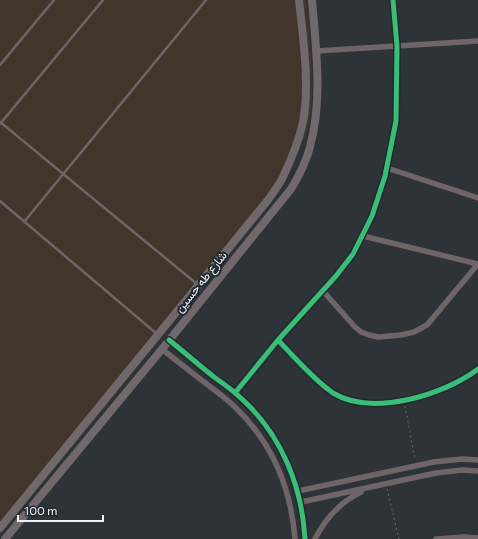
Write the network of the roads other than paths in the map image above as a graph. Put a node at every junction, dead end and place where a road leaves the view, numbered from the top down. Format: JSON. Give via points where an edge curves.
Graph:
{"nodes":[{"id":1,"x":54,"y":0,"type":"edge"},
{"id":2,"x":103,"y":0,"type":"edge"},
{"id":3,"x":206,"y":0,"type":"edge"},
{"id":4,"x":299,"y":0,"type":"edge"},
{"id":5,"x":312,"y":0,"type":"edge"},
{"id":6,"x":393,"y":0,"type":"edge"},
{"id":7,"x":478,"y":41,"type":"edge"},
{"id":8,"x":397,"y":46,"type":"junction"},
{"id":9,"x":316,"y":51,"type":"junction"},
{"id":10,"x":0,"y":65,"type":"edge"},
{"id":11,"x":0,"y":123,"type":"edge"},
{"id":12,"x":387,"y":168,"type":"junction"},
{"id":13,"x":64,"y":175,"type":"junction"},
{"id":14,"x":478,"y":198,"type":"edge"},
{"id":15,"x":0,"y":201,"type":"edge"},
{"id":16,"x":24,"y":222,"type":"junction"},
{"id":17,"x":363,"y":236,"type":"junction"},
{"id":18,"x":478,"y":264,"type":"edge"},
{"id":19,"x":198,"y":285,"type":"junction"},
{"id":20,"x":323,"y":291,"type":"junction"},
{"id":21,"x":158,"y":335,"type":"junction"},
{"id":22,"x":278,"y":340,"type":"junction"},
{"id":23,"x":166,"y":344,"type":"junction"},
{"id":24,"x":478,"y":369,"type":"edge"},
{"id":25,"x":235,"y":393,"type":"junction"},
{"id":26,"x":478,"y":460,"type":"edge"},
{"id":27,"x":478,"y":471,"type":"edge"},
{"id":28,"x":368,"y":488,"type":"junction"},
{"id":29,"x":298,"y":491,"type":"junction"},
{"id":30,"x":301,"y":502,"type":"junction"},
{"id":31,"x":0,"y":528,"type":"edge"},
{"id":32,"x":478,"y":538,"type":"edge"},
{"id":33,"x":5,"y":539,"type":"edge"},
{"id":34,"x":295,"y":539,"type":"edge"},
{"id":35,"x":306,"y":539,"type":"edge"},
{"id":36,"x":314,"y":539,"type":"edge"},
{"id":37,"x":436,"y":539,"type":"edge"}],
"edges":[{"from":1,"to":10,"type":"lane"},
{"from":2,"to":11,"type":"lane"},
{"from":3,"to":13,"type":"lane"},
{"from":4,"to":19,"type":"main road","name":"شارع طه حسين","via":[[305,96],[303,121],[298,139],[283,178],[268,200]]},
{"from":5,"to":9,"type":"main road","name":"شارع طه حسين"},
{"from":6,"to":8,"type":"street"},
{"from":7,"to":8,"type":"street"},
{"from":8,"to":9,"type":"street"},
{"from":8,"to":12,"type":"street","via":[[396,121]]},
{"from":9,"to":23,"type":"main road","name":"شارع طه حسين","via":[[314,127],[310,148],[298,177]]},
{"from":11,"to":13,"type":"lane"},
{"from":12,"to":14,"type":"street"},
{"from":12,"to":17,"type":"street","via":[[377,203]]},
{"from":13,"to":16,"type":"lane"},
{"from":13,"to":19,"type":"lane"},
{"from":15,"to":16,"type":"lane"},
{"from":16,"to":21,"type":"lane"},
{"from":17,"to":18,"type":"street"},
{"from":17,"to":20,"type":"street","via":[[345,265]]},
{"from":18,"to":20,"type":"street","via":[[427,326],[401,335],[369,336],[355,327]]},
{"from":19,"to":21,"type":"main road","name":"شارع طه حسين"},
{"from":20,"to":22,"type":"street"},
{"from":21,"to":23,"type":"main road"},
{"from":21,"to":31,"type":"main road","name":"شارع طه حسين"},
{"from":22,"to":24,"type":"street","via":[[323,385],[353,401],[379,403],[421,396],[467,378]]},
{"from":22,"to":25,"type":"street"},
{"from":23,"to":25,"type":"street"},
{"from":23,"to":33,"type":"main road","name":"شارع طه حسين"},
{"from":23,"to":34,"type":"street","via":[[236,408],[256,431],[272,456],[285,484],[292,511]]},
{"from":25,"to":29,"type":"street","via":[[255,412],[274,438],[289,466]]},
{"from":26,"to":29,"type":"street","via":[[448,460]]},
{"from":27,"to":28,"type":"street","via":[[442,472]]},
{"from":28,"to":30,"type":"street"},
{"from":28,"to":36,"type":"street","via":[[336,510]]},
{"from":29,"to":30,"type":"street"},
{"from":30,"to":35,"type":"street"},
{"from":32,"to":37,"type":"street"}]}
